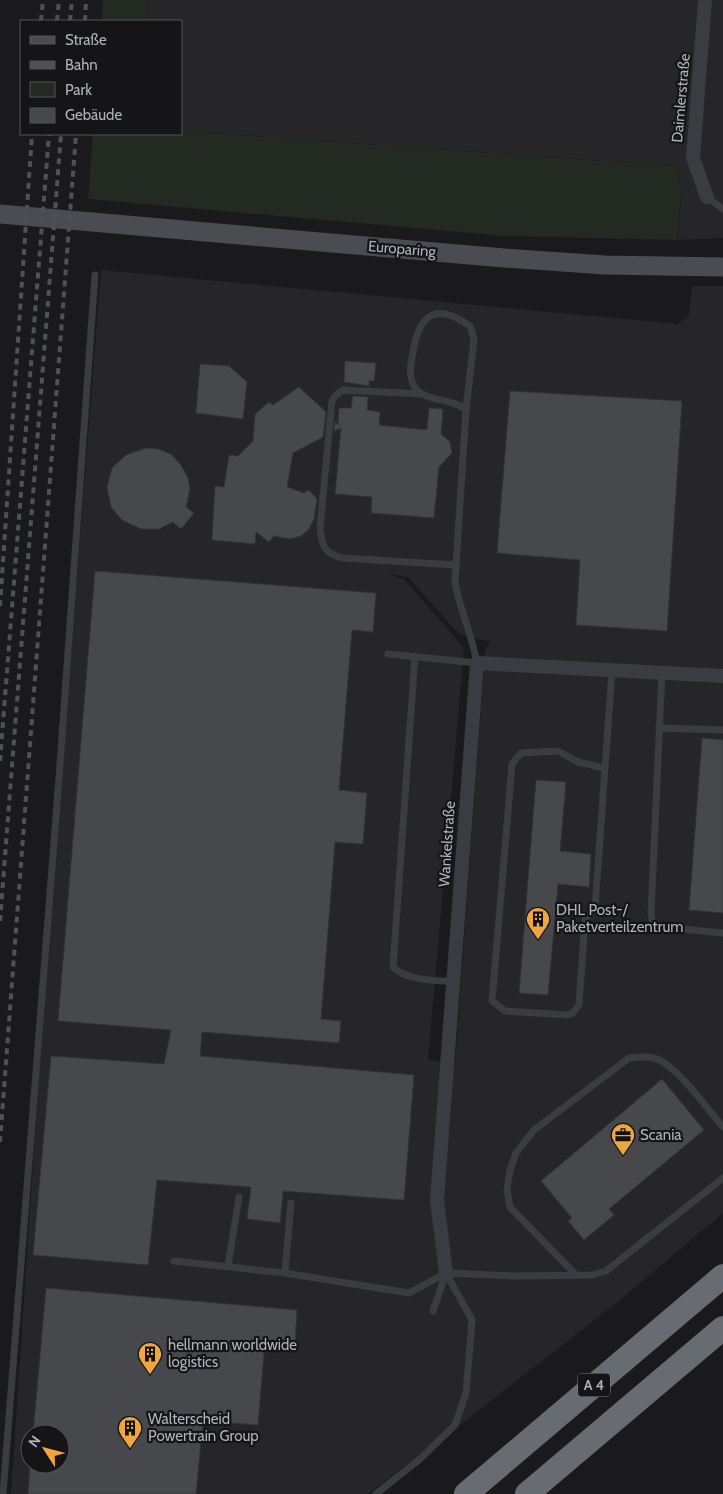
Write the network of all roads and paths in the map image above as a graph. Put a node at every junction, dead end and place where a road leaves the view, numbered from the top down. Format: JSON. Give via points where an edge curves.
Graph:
{"nodes":[{"id":1,"x":705,"y":0,"type":"edge"},
{"id":2,"x":707,"y":197,"type":"joint"},
{"id":3,"x":723,"y":209,"type":"edge"},
{"id":4,"x":6,"y":215,"type":"edge"},
{"id":5,"x":723,"y":266,"type":"edge"},
{"id":6,"x":95,"y":275,"type":"dead end"},
{"id":7,"x":421,"y":394,"type":"junction"},
{"id":8,"x":466,"y":410,"type":"junction"},
{"id":9,"x":456,"y":565,"type":"junction"},
{"id":10,"x":388,"y":654,"type":"dead end"},
{"id":11,"x":416,"y":656,"type":"junction"},
{"id":12,"x":477,"y":663,"type":"junction"},
{"id":13,"x":612,"y":670,"type":"junction"},
{"id":14,"x":662,"y":672,"type":"junction"},
{"id":15,"x":723,"y":676,"type":"edge"},
{"id":16,"x":659,"y":728,"type":"junction"},
{"id":17,"x":723,"y":730,"type":"edge"},
{"id":18,"x":604,"y":768,"type":"junction"},
{"id":19,"x":723,"y":933,"type":"edge"},
{"id":20,"x":453,"y":982,"type":"junction"},
{"id":21,"x":723,"y":1127,"type":"edge"},
{"id":22,"x":723,"y":1178,"type":"edge"},
{"id":23,"x":239,"y":1198,"type":"dead end"},
{"id":24,"x":291,"y":1204,"type":"dead end"},
{"id":25,"x":174,"y":1261,"type":"dead end"},
{"id":26,"x":228,"y":1266,"type":"junction"},
{"id":27,"x":285,"y":1273,"type":"junction"},
{"id":28,"x":446,"y":1273,"type":"junction"},
{"id":29,"x":576,"y":1275,"type":"junction"},
{"id":30,"x":723,"y":1276,"type":"edge"},
{"id":31,"x":433,"y":1311,"type":"dead end"},
{"id":32,"x":723,"y":1328,"type":"edge"},
{"id":33,"x":3,"y":1494,"type":"edge"},
{"id":34,"x":376,"y":1494,"type":"edge"},
{"id":35,"x":466,"y":1494,"type":"edge"},
{"id":36,"x":527,"y":1494,"type":"edge"}],
"edges":[{"from":1,"to":2,"type":"street","name":"Daimlerstraße","via":[[693,158]]},
{"from":2,"to":3,"type":"lane"},
{"from":4,"to":5,"type":"street","name":"Europaring","via":[[531,260],[605,265]]},
{"from":6,"to":33,"type":"lane"},
{"from":7,"to":8,"type":"lane","via":[[460,404]]},
{"from":7,"to":8,"type":"lane","via":[[410,376],[415,336],[421,322],[428,316],[444,313],[457,317],[470,326],[474,339]]},
{"from":7,"to":9,"type":"lane","via":[[343,390],[332,401],[320,528],[322,544],[332,556],[343,558]]},
{"from":8,"to":9,"type":"lane"},
{"from":9,"to":12,"type":"lane","via":[[459,606]]},
{"from":10,"to":11,"type":"lane"},
{"from":11,"to":12,"type":"lane"},
{"from":11,"to":20,"type":"lane","via":[[393,967],[400,973]]},
{"from":12,"to":13,"type":"street"},
{"from":12,"to":20,"type":"street","name":"Wankelstraße"},
{"from":13,"to":14,"type":"street"},
{"from":13,"to":18,"type":"lane"},
{"from":14,"to":15,"type":"street"},
{"from":14,"to":16,"type":"lane"},
{"from":16,"to":17,"type":"lane"},
{"from":16,"to":19,"type":"lane","via":[[653,924]]},
{"from":18,"to":18,"type":"lane","via":[[578,762],[558,750],[521,753],[512,764],[492,1001],[505,1011],[567,1015],[579,1005],[585,919],[595,908]]},
{"from":20,"to":28,"type":"street","name":"Wankelstraße","via":[[437,1200]]},
{"from":21,"to":29,"type":"lane","via":[[671,1068],[653,1058],[642,1057],[629,1058],[534,1130],[516,1153],[510,1170],[507,1189],[510,1207]]},
{"from":22,"to":29,"type":"lane","via":[[606,1271]]},
{"from":23,"to":26,"type":"lane"},
{"from":24,"to":27,"type":"lane"},
{"from":25,"to":26,"type":"lane"},
{"from":26,"to":27,"type":"lane"},
{"from":27,"to":28,"type":"lane","via":[[409,1293]]},
{"from":28,"to":29,"type":"lane"},
{"from":28,"to":31,"type":"lane"},
{"from":28,"to":34,"type":"lane","via":[[472,1320],[466,1393],[455,1425],[420,1459]]},
{"from":30,"to":35,"type":"highway","number":"A 4"},
{"from":32,"to":36,"type":"highway","number":"A 4"}]}
